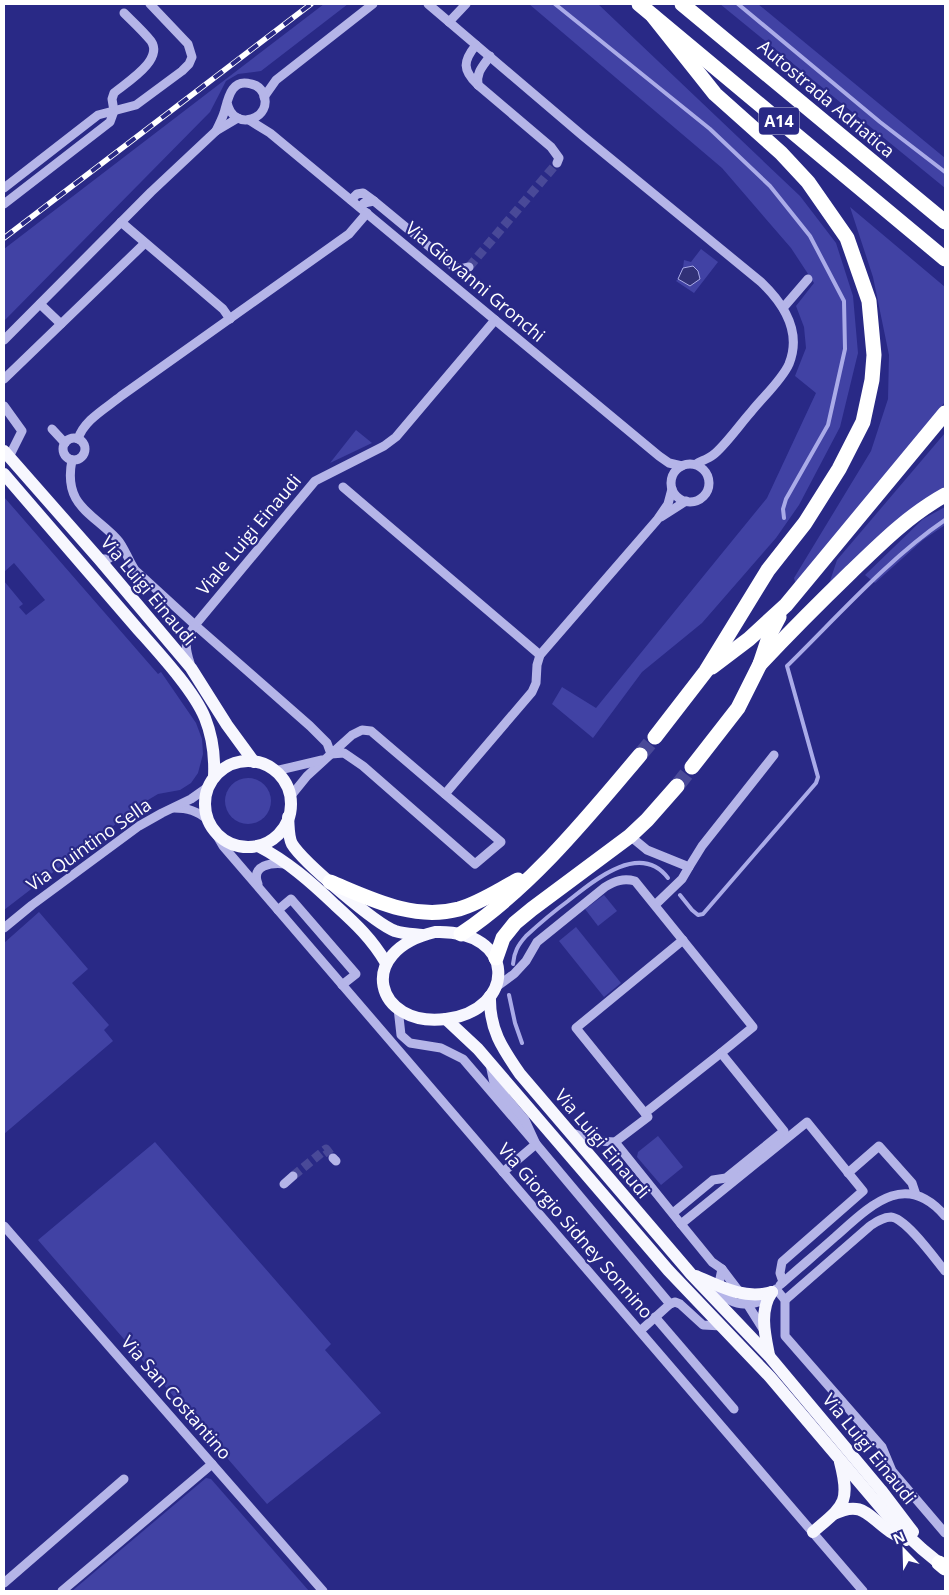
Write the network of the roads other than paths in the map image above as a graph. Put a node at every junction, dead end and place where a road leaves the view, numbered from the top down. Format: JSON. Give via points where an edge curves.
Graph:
{"nodes":[{"id":1,"x":150,"y":4,"type":"edge"},
{"id":2,"x":374,"y":4,"type":"edge"},
{"id":3,"x":428,"y":4,"type":"edge"},
{"id":4,"x":466,"y":4,"type":"edge"},
{"id":5,"x":639,"y":4,"type":"edge"},
{"id":6,"x":682,"y":4,"type":"edge"},
{"id":7,"x":124,"y":13,"type":"dead end"},
{"id":8,"x":653,"y":16,"type":"junction"},
{"id":9,"x":449,"y":22,"type":"junction"},
{"id":10,"x":476,"y":45,"type":"junction"},
{"id":11,"x":490,"y":56,"type":"junction"},
{"id":12,"x":276,"y":80,"type":"junction"},
{"id":13,"x":250,"y":83,"type":"junction"},
{"id":14,"x":478,"y":85,"type":"junction"},
{"id":15,"x":264,"y":97,"type":"junction"},
{"id":16,"x":227,"y":102,"type":"junction"},
{"id":17,"x":114,"y":111,"type":"junction"},
{"id":18,"x":262,"y":112,"type":"junction"},
{"id":19,"x":238,"y":118,"type":"junction"},
{"id":20,"x":249,"y":120,"type":"junction"},
{"id":21,"x":216,"y":131,"type":"junction"},
{"id":22,"x":270,"y":133,"type":"junction"},
{"id":23,"x":557,"y":164,"type":"dead end"},
{"id":24,"x":4,"y":188,"type":"edge"},
{"id":25,"x":351,"y":200,"type":"junction"},
{"id":26,"x":374,"y":201,"type":"junction"},
{"id":27,"x":923,"y":203,"type":"junction"},
{"id":28,"x":4,"y":204,"type":"edge"},
{"id":29,"x":363,"y":210,"type":"junction"},
{"id":30,"x":945,"y":217,"type":"edge"},
{"id":31,"x":121,"y":222,"type":"junction"},
{"id":32,"x":945,"y":222,"type":"edge"},
{"id":33,"x":145,"y":243,"type":"junction"},
{"id":34,"x":945,"y":259,"type":"edge"},
{"id":35,"x":469,"y":267,"type":"dead end"},
{"id":36,"x":808,"y":279,"type":"dead end"},
{"id":37,"x":40,"y":304,"type":"junction"},
{"id":38,"x":783,"y":308,"type":"junction"},
{"id":39,"x":230,"y":319,"type":"junction"},
{"id":40,"x":495,"y":320,"type":"junction"},
{"id":41,"x":61,"y":324,"type":"junction"},
{"id":42,"x":4,"y":340,"type":"edge"},
{"id":43,"x":4,"y":379,"type":"edge"},
{"id":44,"x":4,"y":406,"type":"edge"},
{"id":45,"x":945,"y":413,"type":"edge"},
{"id":46,"x":52,"y":429,"type":"dead end"},
{"id":47,"x":78,"y":439,"type":"junction"},
{"id":48,"x":66,"y":443,"type":"junction"},
{"id":49,"x":6,"y":454,"type":"edge"},
{"id":50,"x":714,"y":454,"type":"junction"},
{"id":51,"x":659,"y":456,"type":"junction"},
{"id":52,"x":72,"y":460,"type":"junction"},
{"id":53,"x":696,"y":464,"type":"junction"},
{"id":54,"x":682,"y":466,"type":"junction"},
{"id":55,"x":4,"y":474,"type":"edge"},
{"id":56,"x":708,"y":476,"type":"junction"},
{"id":57,"x":672,"y":478,"type":"junction"},
{"id":58,"x":343,"y":487,"type":"dead end"},
{"id":59,"x":672,"y":489,"type":"junction"},
{"id":60,"x":945,"y":495,"type":"edge"},
{"id":61,"x":686,"y":501,"type":"junction"},
{"id":62,"x":657,"y":520,"type":"junction"},
{"id":63,"x":123,"y":550,"type":"junction"},
{"id":64,"x":99,"y":559,"type":"junction"},
{"id":65,"x":786,"y":605,"type":"junction"},
{"id":66,"x":195,"y":626,"type":"junction"},
{"id":67,"x":540,"y":655,"type":"junction"},
{"id":68,"x":760,"y":664,"type":"junction"},
{"id":69,"x":191,"y":668,"type":"junction"},
{"id":70,"x":706,"y":671,"type":"junction"},
{"id":71,"x":655,"y":737,"type":"tunnel mouth"},
{"id":72,"x":640,"y":755,"type":"tunnel mouth"},
{"id":73,"x":774,"y":755,"type":"dead end"},
{"id":74,"x":328,"y":756,"type":"junction"},
{"id":75,"x":254,"y":762,"type":"junction"},
{"id":76,"x":692,"y":767,"type":"tunnel mouth"},
{"id":77,"x":275,"y":771,"type":"junction"},
{"id":78,"x":211,"y":782,"type":"junction"},
{"id":79,"x":677,"y":786,"type":"tunnel mouth"},
{"id":80,"x":445,"y":794,"type":"junction"},
{"id":81,"x":290,"y":797,"type":"junction"},
{"id":82,"x":171,"y":808,"type":"junction"},
{"id":83,"x":288,"y":817,"type":"junction"},
{"id":84,"x":208,"y":820,"type":"junction"},
{"id":85,"x":216,"y":834,"type":"junction"},
{"id":86,"x":630,"y":836,"type":"junction"},
{"id":87,"x":258,"y":846,"type":"junction"},
{"id":88,"x":290,"y":865,"type":"junction"},
{"id":89,"x":689,"y":867,"type":"junction"},
{"id":90,"x":535,"y":871,"type":"junction"},
{"id":91,"x":330,"y":882,"type":"junction"},
{"id":92,"x":262,"y":891,"type":"junction"},
{"id":93,"x":655,"y":905,"type":"junction"},
{"id":94,"x":278,"y":910,"type":"junction"},
{"id":95,"x":4,"y":928,"type":"edge"},
{"id":96,"x":461,"y":934,"type":"junction"},
{"id":97,"x":422,"y":935,"type":"junction"},
{"id":98,"x":684,"y":940,"type":"junction"},
{"id":99,"x":496,"y":958,"type":"junction"},
{"id":100,"x":386,"y":963,"type":"junction"},
{"id":101,"x":342,"y":985,"type":"junction"},
{"id":102,"x":493,"y":992,"type":"junction"},
{"id":103,"x":398,"y":1008,"type":"junction"},
{"id":104,"x":446,"y":1019,"type":"junction"},
{"id":105,"x":722,"y":1055,"type":"junction"},
{"id":106,"x":489,"y":1061,"type":"junction"},
{"id":107,"x":647,"y":1115,"type":"junction"},
{"id":108,"x":569,"y":1133,"type":"junction"},
{"id":109,"x":615,"y":1142,"type":"junction"},
{"id":110,"x":536,"y":1144,"type":"junction"},
{"id":111,"x":504,"y":1172,"type":"junction"},
{"id":112,"x":848,"y":1173,"type":"junction"},
{"id":113,"x":293,"y":1176,"type":"tunnel mouth"},
{"id":114,"x":284,"y":1184,"type":"dead end"},
{"id":115,"x":916,"y":1195,"type":"junction"},
{"id":116,"x":673,"y":1213,"type":"junction"},
{"id":117,"x":945,"y":1216,"type":"edge"},
{"id":118,"x":681,"y":1224,"type":"junction"},
{"id":119,"x":4,"y":1226,"type":"edge"},
{"id":120,"x":722,"y":1269,"type":"junction"},
{"id":121,"x":945,"y":1271,"type":"edge"},
{"id":122,"x":691,"y":1274,"type":"junction"},
{"id":123,"x":784,"y":1282,"type":"junction"},
{"id":124,"x":718,"y":1285,"type":"junction"},
{"id":125,"x":772,"y":1293,"type":"junction"},
{"id":126,"x":744,"y":1299,"type":"junction"},
{"id":127,"x":785,"y":1300,"type":"junction"},
{"id":128,"x":670,"y":1304,"type":"junction"},
{"id":129,"x":655,"y":1317,"type":"junction"},
{"id":130,"x":722,"y":1326,"type":"junction"},
{"id":131,"x":640,"y":1331,"type":"junction"},
{"id":132,"x":765,"y":1331,"type":"junction"},
{"id":133,"x":769,"y":1356,"type":"junction"},
{"id":134,"x":734,"y":1409,"type":"dead end"},
{"id":135,"x":839,"y":1457,"type":"junction"},
{"id":136,"x":212,"y":1464,"type":"junction"},
{"id":137,"x":124,"y":1479,"type":"dead end"},
{"id":138,"x":834,"y":1514,"type":"junction"},
{"id":139,"x":813,"y":1532,"type":"junction"},
{"id":140,"x":945,"y":1533,"type":"edge"},
{"id":141,"x":922,"y":1549,"type":"junction"},
{"id":142,"x":942,"y":1565,"type":"edge"},
{"id":143,"x":4,"y":1583,"type":"edge"},
{"id":144,"x":62,"y":1591,"type":"edge"},
{"id":145,"x":323,"y":1591,"type":"edge"},
{"id":146,"x":863,"y":1591,"type":"edge"}],
"edges":[{"from":1,"to":17,"type":"street","via":[[188,44],[192,57],[182,71],[136,105]]},
{"from":2,"to":12,"type":"street","name":"Via Giovanni Gronchi"},
{"from":3,"to":9,"type":"street"},
{"from":4,"to":9,"type":"street"},
{"from":5,"to":8,"type":"highway","number":"A14"},
{"from":6,"to":27,"type":"highway","name":"Autostrada Adriatica","number":"A14"},
{"from":7,"to":17,"type":"street","via":[[151,42],[154,50],[147,66],[114,93]]},
{"from":8,"to":34,"type":"highway","number":"A14"},
{"from":8,"to":70,"type":"highway","via":[[715,94],[781,153],[824,202],[847,238],[869,301],[872,328],[872,380],[863,422],[805,523],[768,570]]},
{"from":9,"to":10,"type":"street"},
{"from":10,"to":11,"type":"street"},
{"from":10,"to":14,"type":"street","via":[[466,64],[468,74]]},
{"from":11,"to":14,"type":"street","via":[[478,72]]},
{"from":11,"to":38,"type":"street","via":[[761,282]]},
{"from":12,"to":13,"type":"street"},
{"from":12,"to":15,"type":"street","name":"Via Giovanni Gronchi"},
{"from":13,"to":15,"type":"street","via":[[259,88]]},
{"from":13,"to":16,"type":"street","via":[[234,87]]},
{"from":14,"to":23,"type":"street","via":[[552,147],[559,158]]},
{"from":15,"to":18,"type":"street","name":"Via Giovanni Gronchi"},
{"from":16,"to":19,"type":"street","via":[[230,112]]},
{"from":16,"to":21,"type":"street"},
{"from":17,"to":24,"type":"street","via":[[98,115]]},
{"from":17,"to":28,"type":"street","via":[[110,122]]},
{"from":18,"to":20,"type":"street"},
{"from":18,"to":22,"type":"street","name":"Via Giovanni Gronchi"},
{"from":19,"to":20,"type":"street","name":"Via Giovanni Gronchi"},
{"from":19,"to":21,"type":"street"},
{"from":20,"to":22,"type":"street","name":"Via Giovanni Gronchi"},
{"from":21,"to":31,"type":"street"},
{"from":22,"to":25,"type":"street","name":"Via Giovanni Gronchi"},
{"from":25,"to":26,"type":"street","via":[[363,193]]},
{"from":25,"to":29,"type":"street","name":"Via Giovanni Gronchi"},
{"from":26,"to":29,"type":"street","via":[[369,201]]},
{"from":26,"to":35,"type":"street","via":[[454,267]]},
{"from":27,"to":30,"type":"highway"},
{"from":27,"to":32,"type":"highway","name":"Autostrada Adriatica","number":"A14"},
{"from":29,"to":39,"type":"street","via":[[348,234]]},
{"from":29,"to":40,"type":"street","name":"Via Giovanni Gronchi"},
{"from":31,"to":33,"type":"street"},
{"from":31,"to":37,"type":"street"},
{"from":33,"to":39,"type":"street","via":[[223,309]]},
{"from":33,"to":41,"type":"street"},
{"from":36,"to":38,"type":"street"},
{"from":37,"to":41,"type":"street"},
{"from":37,"to":42,"type":"street"},
{"from":38,"to":50,"type":"street","via":[[792,331],[788,364]]},
{"from":39,"to":47,"type":"street","via":[[120,396],[86,423]]},
{"from":40,"to":51,"type":"street","name":"Via Giovanni Gronchi"},
{"from":40,"to":66,"type":"street","name":"Viale Luigi Einaudi","via":[[396,437],[315,481]]},
{"from":41,"to":43,"type":"street"},
{"from":44,"to":49,"type":"street","via":[[22,431]]},
{"from":45,"to":65,"type":"highway"},
{"from":46,"to":48,"type":"street"},
{"from":47,"to":48,"type":"street"},
{"from":47,"to":52,"type":"street","via":[[84,444],[85,451],[79,459]]},
{"from":48,"to":52,"type":"street","via":[[64,453]]},
{"from":49,"to":64,"type":"main road","name":"Via Luigi Einaudi"},
{"from":50,"to":53,"type":"street"},
{"from":50,"to":56,"type":"street"},
{"from":51,"to":54,"type":"street","name":"Via Giovanni Gronchi"},
{"from":51,"to":57,"type":"street","name":"Via Giovanni Gronchi"},
{"from":52,"to":63,"type":"street","via":[[69,480],[75,498],[117,539]]},
{"from":53,"to":54,"type":"street"},
{"from":53,"to":56,"type":"street"},
{"from":54,"to":57,"type":"street"},
{"from":55,"to":78,"type":"main road","name":"Via Luigi Einaudi","via":[[195,700],[204,717],[215,754]]},
{"from":56,"to":61,"type":"street","via":[[706,494],[697,500]]},
{"from":57,"to":59,"type":"street"},
{"from":58,"to":67,"type":"street"},
{"from":59,"to":61,"type":"street"},
{"from":59,"to":62,"type":"street","via":[[668,504]]},
{"from":60,"to":68,"type":"highway","via":[[924,507],[887,537]]},
{"from":61,"to":62,"type":"street"},
{"from":62,"to":67,"type":"street"},
{"from":63,"to":64,"type":"street"},
{"from":63,"to":66,"type":"street","via":[[135,570]]},
{"from":64,"to":69,"type":"main road","name":"Via Luigi Einaudi"},
{"from":65,"to":68,"type":"highway","via":[[770,634]]},
{"from":65,"to":70,"type":"highway","via":[[749,639]]},
{"from":66,"to":69,"type":"street","name":"Viale Luigi Einaudi","via":[[185,647]]},
{"from":66,"to":74,"type":"street","via":[[314,730],[327,743]]},
{"from":67,"to":80,"type":"street","via":[[532,692]]},
{"from":68,"to":76,"type":"highway","via":[[738,708]]},
{"from":69,"to":75,"type":"main road","name":"Via Luigi Einaudi"},
{"from":70,"to":71,"type":"highway"},
{"from":72,"to":90,"type":"highway"},
{"from":73,"to":89,"type":"street"},
{"from":74,"to":77,"type":"street","via":[[303,766]]},
{"from":74,"to":80,"type":"street","via":[[358,732],[371,731]]},
{"from":74,"to":80,"type":"street","via":[[344,754],[363,766],[475,864],[501,842]]},
{"from":74,"to":81,"type":"street"},
{"from":75,"to":77,"type":"main road"},
{"from":75,"to":78,"type":"main road","via":[[232,764]]},
{"from":77,"to":81,"type":"main road"},
{"from":78,"to":82,"type":"street","name":"Via Quintino Sella","via":[[191,799]]},
{"from":78,"to":84,"type":"main road","name":"Via Luigi Einaudi","via":[[205,803]]},
{"from":79,"to":86,"type":"highway"},
{"from":81,"to":83,"type":"main road"},
{"from":82,"to":84,"type":"street","name":"Via Quintino Sella","via":[[193,810]]},
{"from":82,"to":95,"type":"street","name":"Via Quintino Sella","via":[[111,846]]},
{"from":83,"to":87,"type":"main road","via":[[277,836]]},
{"from":83,"to":91,"type":"main road","via":[[293,845]]},
{"from":84,"to":85,"type":"main road","name":"Via Luigi Einaudi"},
{"from":85,"to":87,"type":"main road","via":[[235,845]]},
{"from":85,"to":92,"type":"street","name":"Via Giorgio Sidney Sonnino","via":[[222,846]]},
{"from":86,"to":89,"type":"street","via":[[647,850]]},
{"from":86,"to":99,"type":"highway","via":[[515,923],[503,938]]},
{"from":87,"to":88,"type":"main road"},
{"from":88,"to":92,"type":"street","via":[[274,863],[257,872],[257,882]]},
{"from":88,"to":100,"type":"main road","via":[[367,935]]},
{"from":89,"to":93,"type":"street","via":[[682,879]]},
{"from":90,"to":91,"type":"highway","via":[[483,899],[438,913],[396,908]]},
{"from":90,"to":96,"type":"highway","via":[[499,906]]},
{"from":91,"to":97,"type":"main road","via":[[395,931]]},
{"from":92,"to":94,"type":"street","name":"Via Giorgio Sidney Sonnino"},
{"from":93,"to":98,"type":"street"},
{"from":93,"to":102,"type":"street","via":[[635,881],[626,879],[610,884],[537,942],[526,961]]},
{"from":94,"to":101,"type":"street","name":"Via Giorgio Sidney Sonnino"},
{"from":94,"to":101,"type":"street","via":[[291,900],[356,974]]},
{"from":96,"to":97,"type":"main road","via":[[435,932]]},
{"from":96,"to":99,"type":"main road","via":[[483,943]]},
{"from":97,"to":100,"type":"main road","via":[[399,948]]},
{"from":98,"to":105,"type":"street","via":[[753,1027]]},
{"from":98,"to":107,"type":"street","via":[[576,1028]]},
{"from":99,"to":102,"type":"main road","name":"Via Luigi Einaudi","via":[[498,978]]},
{"from":100,"to":103,"type":"main road","via":[[383,983],[391,1002]]},
{"from":101,"to":111,"type":"street","name":"Via Giorgio Sidney Sonnino"},
{"from":102,"to":104,"type":"main road","via":[[471,1011]]},
{"from":102,"to":108,"type":"main road","name":"Via Luigi Einaudi","via":[[489,1013],[503,1049]]},
{"from":103,"to":104,"type":"main road","via":[[420,1018]]},
{"from":103,"to":110,"type":"street","via":[[401,1035],[410,1043],[441,1048],[463,1059]]},
{"from":104,"to":106,"type":"main road","name":"Via Luigi Einaudi"},
{"from":105,"to":107,"type":"street"},
{"from":105,"to":116,"type":"street","via":[[784,1131],[726,1178],[713,1180]]},
{"from":106,"to":110,"type":"street","via":[[494,1083],[525,1120]]},
{"from":106,"to":130,"type":"main road","name":"Via Luigi Einaudi","via":[[668,1270]]},
{"from":107,"to":109,"type":"street"},
{"from":108,"to":109,"type":"street"},
{"from":108,"to":122,"type":"main road","name":"Via Luigi Einaudi"},
{"from":109,"to":116,"type":"street"},
{"from":110,"to":111,"type":"street"},
{"from":110,"to":128,"type":"street"},
{"from":111,"to":131,"type":"street","name":"Via Giorgio Sidney Sonnino"},
{"from":112,"to":115,"type":"street","via":[[879,1146],[912,1183]]},
{"from":112,"to":118,"type":"street","via":[[807,1122]]},
{"from":112,"to":123,"type":"street","via":[[863,1191],[782,1262],[780,1273]]},
{"from":113,"to":114,"type":"street"},
{"from":115,"to":117,"type":"street","via":[[937,1207]]},
{"from":115,"to":123,"type":"street","via":[[888,1196],[869,1207]]},
{"from":116,"to":118,"type":"street"},
{"from":118,"to":120,"type":"street","via":[[712,1262]]},
{"from":119,"to":136,"type":"street","name":"Via San Costantino"},
{"from":120,"to":124,"type":"street"},
{"from":120,"to":126,"type":"street"},
{"from":121,"to":127,"type":"street","via":[[904,1222],[889,1217],[870,1226]]},
{"from":122,"to":124,"type":"main road"},
{"from":122,"to":133,"type":"main road","name":"Via Luigi Einaudi"},
{"from":123,"to":125,"type":"street"},
{"from":124,"to":126,"type":"main road"},
{"from":125,"to":126,"type":"main road"},
{"from":125,"to":127,"type":"street"},
{"from":125,"to":132,"type":"main road","via":[[764,1310]]},
{"from":126,"to":132,"type":"street"},
{"from":127,"to":140,"type":"street","via":[[785,1336],[882,1447],[892,1471]]},
{"from":128,"to":129,"type":"street"},
{"from":128,"to":130,"type":"street","via":[[680,1304],[703,1325]]},
{"from":129,"to":131,"type":"street"},
{"from":129,"to":134,"type":"street"},
{"from":130,"to":135,"type":"main road","name":"Via Luigi Einaudi"},
{"from":131,"to":139,"type":"street","name":"Via Giorgio Sidney Sonnino"},
{"from":132,"to":133,"type":"main road"},
{"from":133,"to":142,"type":"main road","name":"Via Luigi Einaudi"},
{"from":135,"to":138,"type":"main road","via":[[846,1489]]},
{"from":135,"to":141,"type":"main road","name":"Via Luigi Einaudi","via":[[894,1522]]},
{"from":136,"to":144,"type":"street"},
{"from":136,"to":145,"type":"street","name":"Via San Costantino"},
{"from":137,"to":143,"type":"street"},
{"from":138,"to":139,"type":"main road"},
{"from":138,"to":141,"type":"main road","via":[[847,1509],[863,1510],[888,1530]]},
{"from":139,"to":146,"type":"street","name":"Via Giorgio Sidney Sonnino"},
{"from":141,"to":142,"type":"main road","name":"Via Luigi Einaudi"}]}
